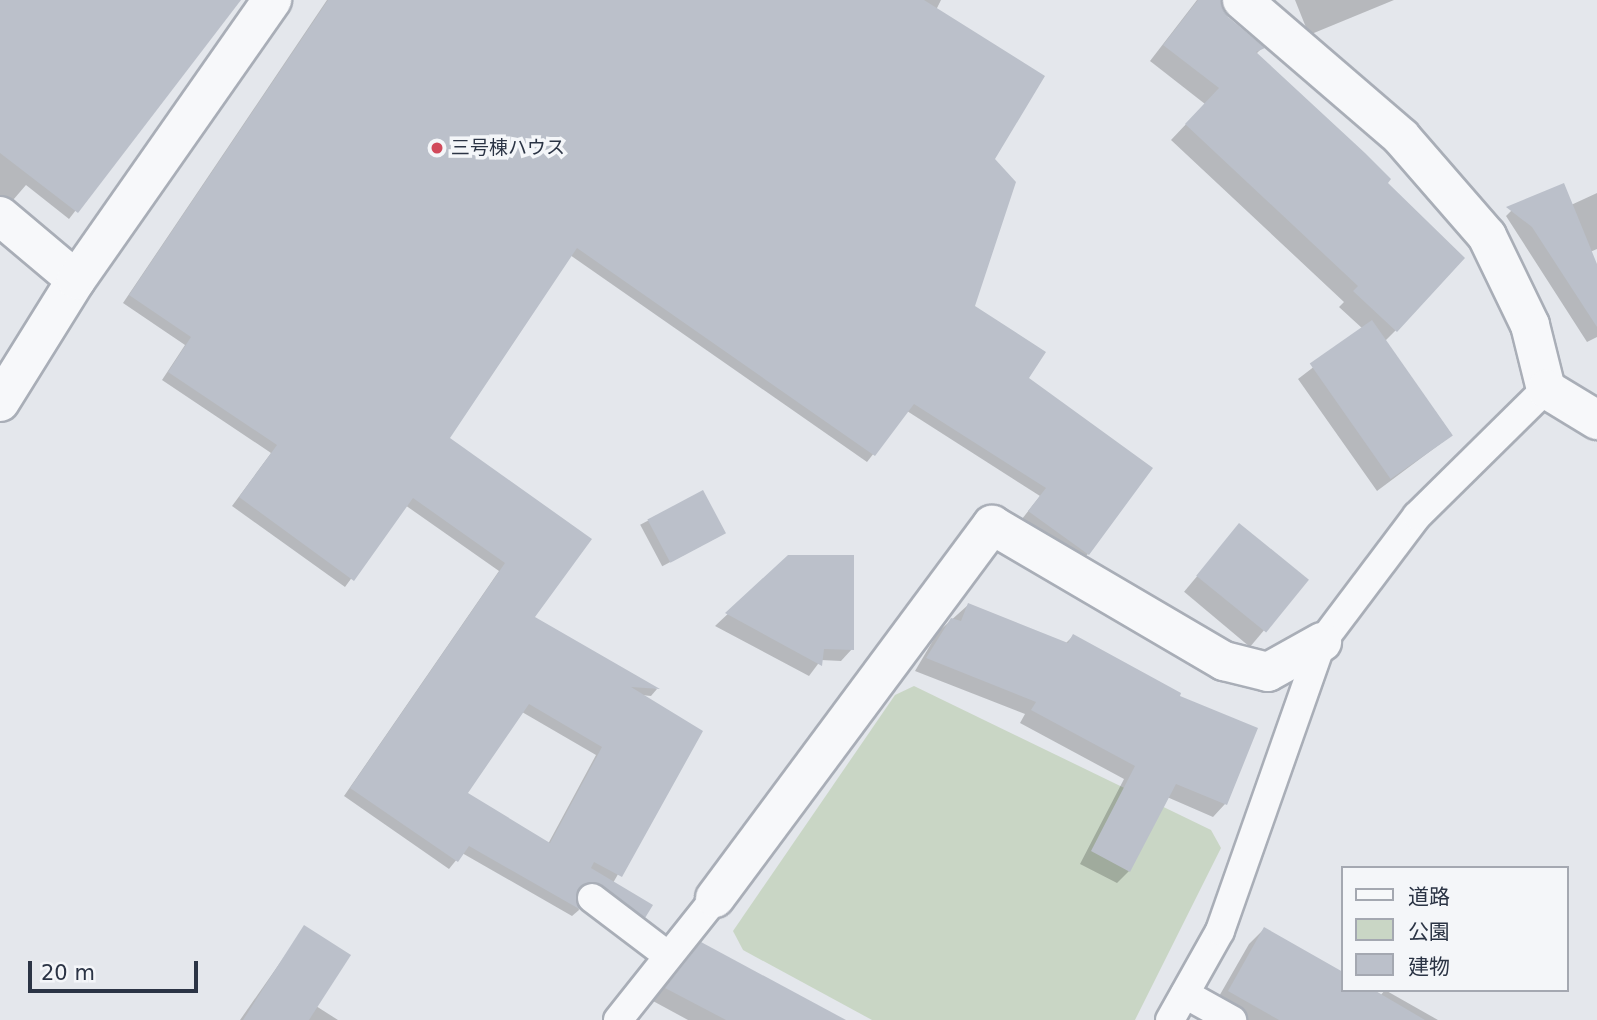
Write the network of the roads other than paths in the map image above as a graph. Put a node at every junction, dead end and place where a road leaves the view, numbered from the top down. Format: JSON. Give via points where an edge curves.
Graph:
{"nodes":[{"id":1,"x":272,"y":0,"type":"edge"},
{"id":2,"x":1242,"y":0,"type":"edge"},
{"id":3,"x":0,"y":216,"type":"edge"},
{"id":4,"x":76,"y":280,"type":"junction"},
{"id":5,"x":1545,"y":389,"type":"junction"},
{"id":6,"x":0,"y":402,"type":"edge"},
{"id":7,"x":1595,"y":415,"type":"edge"},
{"id":8,"x":1322,"y":642,"type":"junction"},
{"id":9,"x":592,"y":898,"type":"dead end"},
{"id":10,"x":715,"y":898,"type":"joint"},
{"id":11,"x":667,"y":954,"type":"junction"},
{"id":12,"x":1185,"y":994,"type":"junction"},
{"id":13,"x":618,"y":1020,"type":"edge"},
{"id":14,"x":1170,"y":1020,"type":"edge"},
{"id":15,"x":1232,"y":1020,"type":"edge"}],
"edges":[{"from":1,"to":4,"type":"street"},
{"from":2,"to":5,"type":"street","via":[[1401,137],[1487,236],[1530,325]]},
{"from":3,"to":4,"type":"street"},
{"from":4,"to":6,"type":"street"},
{"from":5,"to":7,"type":"street"},
{"from":5,"to":8,"type":"lane","via":[[1417,516]]},
{"from":8,"to":10,"type":"street","via":[[1268,672],[1223,661],[992,525]]},
{"from":8,"to":12,"type":"lane","via":[[1220,931]]},
{"from":9,"to":11,"type":"lane"},
{"from":10,"to":11,"type":"lane"},
{"from":11,"to":13,"type":"lane"},
{"from":12,"to":14,"type":"lane"},
{"from":12,"to":15,"type":"lane"}]}
